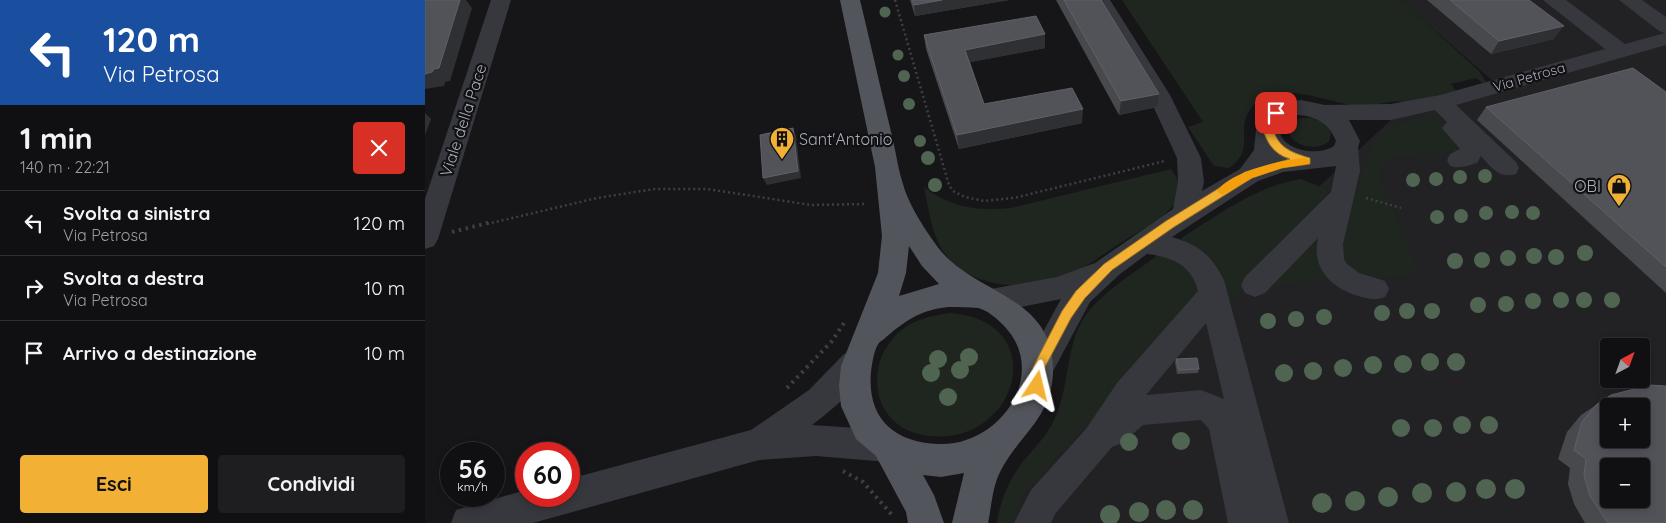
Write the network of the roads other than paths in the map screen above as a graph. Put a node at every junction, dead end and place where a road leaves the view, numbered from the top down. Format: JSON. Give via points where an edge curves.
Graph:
{"nodes":[{"id":1,"x":501,"y":0,"type":"edge"},
{"id":2,"x":850,"y":0,"type":"edge"},
{"id":3,"x":1100,"y":0,"type":"edge"},
{"id":4,"x":1553,"y":0,"type":"edge"},
{"id":5,"x":1642,"y":1,"type":"edge"},
{"id":6,"x":1666,"y":8,"type":"edge"},
{"id":7,"x":1663,"y":40,"type":"edge"},
{"id":8,"x":1621,"y":51,"type":"junction"},
{"id":9,"x":1435,"y":103,"type":"junction"},
{"id":10,"x":1391,"y":112,"type":"junction"},
{"id":11,"x":1323,"y":113,"type":"junction"},
{"id":12,"x":1267,"y":131,"type":"junction"},
{"id":13,"x":1346,"y":142,"type":"junction"},
{"id":14,"x":1188,"y":157,"type":"junction"},
{"id":15,"x":1459,"y":160,"type":"dead end"},
{"id":16,"x":1306,"y":161,"type":"junction"},
{"id":17,"x":1507,"y":168,"type":"dead end"},
{"id":18,"x":1239,"y":181,"type":"junction"},
{"id":19,"x":892,"y":189,"type":"junction"},
{"id":20,"x":1342,"y":196,"type":"junction"},
{"id":21,"x":1185,"y":214,"type":"junction"},
{"id":22,"x":425,"y":239,"type":"edge"},
{"id":23,"x":1141,"y":243,"type":"junction"},
{"id":24,"x":1108,"y":267,"type":"junction"},
{"id":25,"x":1255,"y":286,"type":"dead end"},
{"id":26,"x":1375,"y":288,"type":"dead end"},
{"id":27,"x":1213,"y":294,"type":"junction"},
{"id":28,"x":987,"y":300,"type":"junction"},
{"id":29,"x":858,"y":358,"type":"junction"},
{"id":30,"x":1039,"y":367,"type":"junction"},
{"id":31,"x":1001,"y":440,"type":"junction"},
{"id":32,"x":1098,"y":440,"type":"junction"},
{"id":33,"x":759,"y":444,"type":"junction"},
{"id":34,"x":888,"y":446,"type":"junction"},
{"id":35,"x":580,"y":493,"type":"edge"},
{"id":36,"x":528,"y":507,"type":"edge"},
{"id":37,"x":469,"y":523,"type":"edge"},
{"id":38,"x":926,"y":523,"type":"edge"},
{"id":39,"x":970,"y":523,"type":"edge"},
{"id":40,"x":1032,"y":523,"type":"edge"},
{"id":41,"x":1246,"y":523,"type":"edge"},
{"id":42,"x":1271,"y":523,"type":"edge"}],
"edges":[{"from":1,"to":22,"type":"street","name":"Viale della Pace"},
{"from":2,"to":19,"type":"main road"},
{"from":3,"to":14,"type":"street","via":[[1159,95]]},
{"from":4,"to":8,"type":"street"},
{"from":5,"to":6,"type":"street"},
{"from":5,"to":7,"type":"street"},
{"from":7,"to":8,"type":"street","name":"Via Petrosa"},
{"from":8,"to":9,"type":"street","name":"Via Petrosa"},
{"from":9,"to":10,"type":"street","name":"Via Petrosa"},
{"from":9,"to":15,"type":"street","via":[[1471,145],[1470,154]]},
{"from":9,"to":17,"type":"street"},
{"from":10,"to":11,"type":"street","name":"Via Petrosa"},
{"from":10,"to":13,"type":"street","name":"Via Petrosa"},
{"from":11,"to":12,"type":"street","name":"Via Petrosa","via":[[1302,108],[1281,111],[1270,118]]},
{"from":11,"to":13,"type":"street","name":"Via Petrosa","via":[[1340,125]]},
{"from":12,"to":16,"type":"street","name":"Via Petrosa","via":[[1280,151]]},
{"from":12,"to":18,"type":"street","name":"Via Petrosa","via":[[1267,148],[1261,160]]},
{"from":13,"to":16,"type":"street","name":"Via Petrosa","via":[[1333,159]]},
{"from":13,"to":20,"type":"street","via":[[1348,170]]},
{"from":14,"to":18,"type":"street","via":[[1212,178]]},
{"from":14,"to":21,"type":"street","via":[[1191,182]]},
{"from":16,"to":18,"type":"street","name":"Via Petrosa","via":[[1281,164]]},
{"from":18,"to":21,"type":"street","name":"Via Petrosa"},
{"from":19,"to":28,"type":"main road","via":[[921,246],[958,285]]},
{"from":19,"to":29,"type":"main road","via":[[895,253],[891,279]]},
{"from":20,"to":25,"type":"street"},
{"from":20,"to":26,"type":"street","via":[[1328,253],[1335,270],[1346,280]]},
{"from":21,"to":23,"type":"street","name":"Via Petrosa"},
{"from":23,"to":24,"type":"street","name":"Via Petrosa"},
{"from":23,"to":27,"type":"street","via":[[1170,246],[1191,255],[1203,267]]},
{"from":24,"to":28,"type":"street","name":"Via Petrosa","via":[[1073,285],[1040,295]]},
{"from":24,"to":30,"type":"street","name":"Via Petrosa","via":[[1080,294]]},
{"from":27,"to":32,"type":"street","via":[[1128,393]]},
{"from":27,"to":42,"type":"street"},
{"from":28,"to":29,"type":"main road","via":[[951,294],[911,303],[877,326]]},
{"from":28,"to":30,"type":"main road","via":[[1009,312],[1024,327],[1035,346]]},
{"from":29,"to":33,"type":"street","via":[[820,400]]},
{"from":29,"to":34,"type":"main road","via":[[853,387],[858,410],[869,430]]},
{"from":30,"to":31,"type":"main road","via":[[1030,406],[1018,424]]},
{"from":31,"to":34,"type":"main road","via":[[983,450],[950,460],[910,456]]},
{"from":31,"to":39,"type":"main road","via":[[981,474]]},
{"from":32,"to":40,"type":"street","via":[[1043,502]]},
{"from":32,"to":41,"type":"street","via":[[1137,411],[1201,405],[1214,410],[1224,422]]},
{"from":33,"to":34,"type":"street","via":[[817,440]]},
{"from":33,"to":35,"type":"street"},
{"from":34,"to":38,"type":"main road","via":[[922,507]]},
{"from":36,"to":37,"type":"street"}]}
